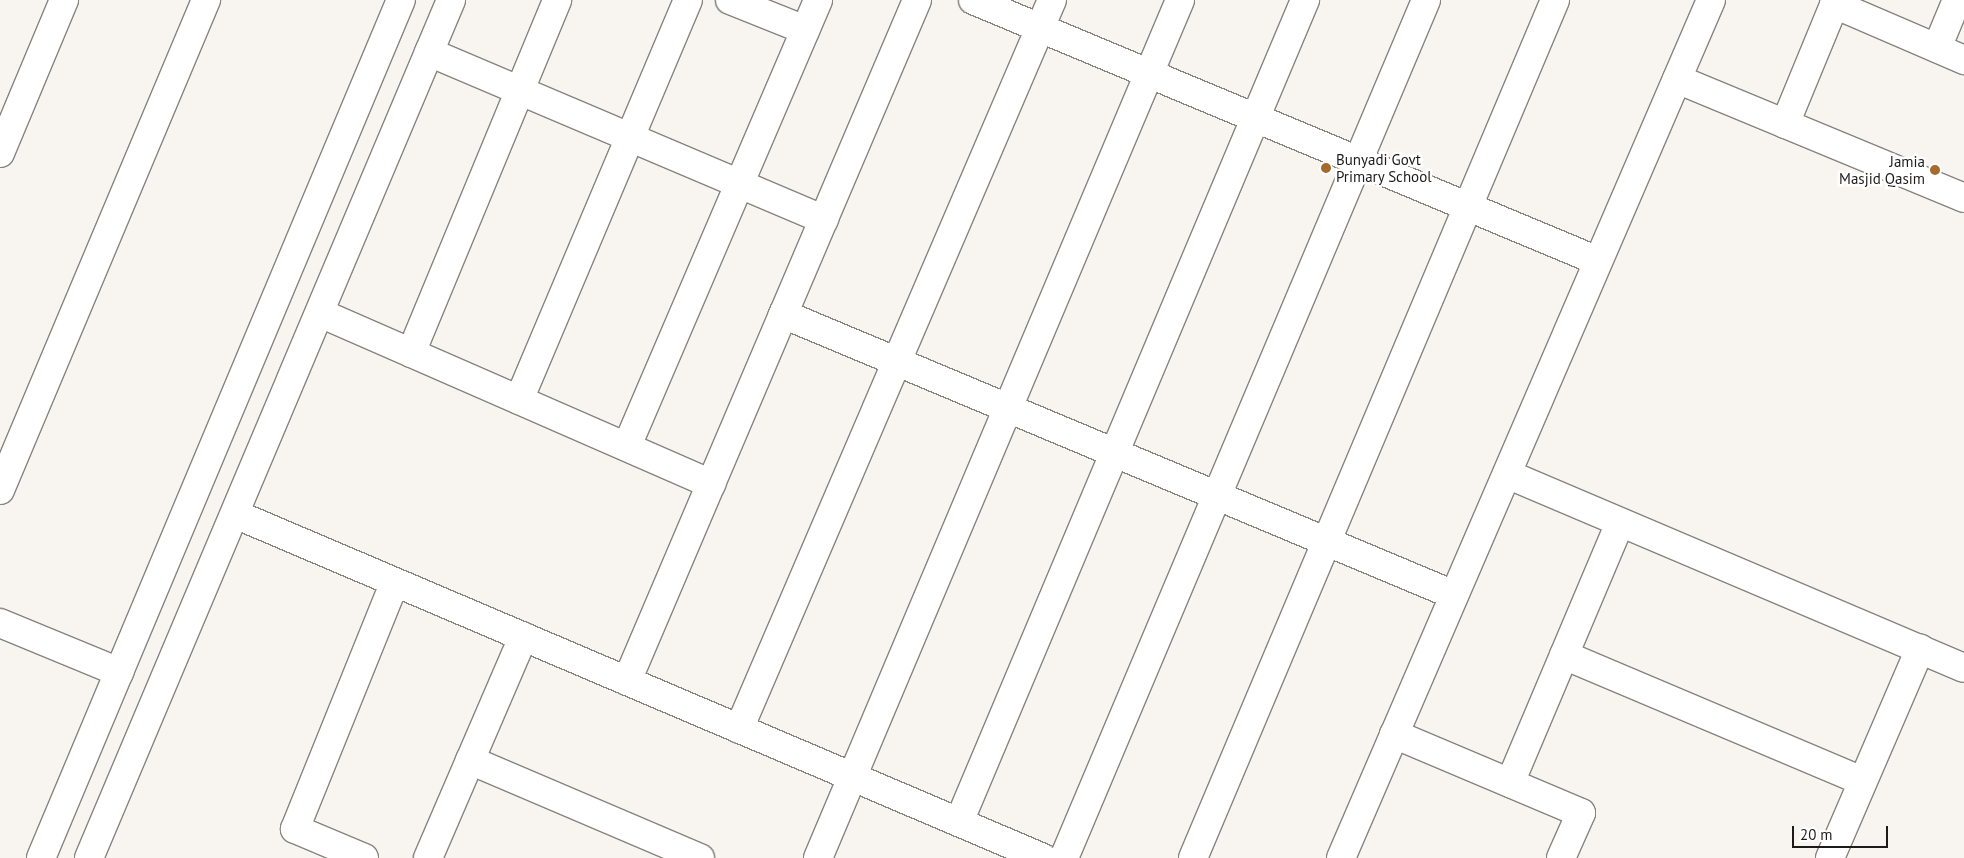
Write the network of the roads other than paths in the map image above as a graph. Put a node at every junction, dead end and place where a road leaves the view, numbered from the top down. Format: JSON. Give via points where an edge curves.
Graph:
{"nodes":[{"id":1,"x":64,"y":0,"type":"edge"},
{"id":2,"x":206,"y":0,"type":"edge"},
{"id":3,"x":401,"y":0,"type":"edge"},
{"id":4,"x":451,"y":0,"type":"edge"},
{"id":5,"x":557,"y":0,"type":"edge"},
{"id":6,"x":688,"y":0,"type":"edge"},
{"id":7,"x":730,"y":0,"type":"edge"},
{"id":8,"x":818,"y":0,"type":"edge"},
{"id":9,"x":917,"y":0,"type":"edge"},
{"id":10,"x":973,"y":0,"type":"edge"},
{"id":11,"x":1052,"y":0,"type":"edge"},
{"id":12,"x":1180,"y":0,"type":"edge"},
{"id":13,"x":1306,"y":0,"type":"edge"},
{"id":14,"x":1426,"y":0,"type":"edge"},
{"id":15,"x":1555,"y":0,"type":"edge"},
{"id":16,"x":1711,"y":0,"type":"edge"},
{"id":17,"x":1957,"y":0,"type":"edge"},
{"id":18,"x":1835,"y":2,"type":"edge"},
{"id":19,"x":1040,"y":28,"type":"junction"},
{"id":20,"x":805,"y":30,"type":"junction"},
{"id":21,"x":1937,"y":48,"type":"junction"},
{"id":22,"x":429,"y":52,"type":"junction"},
{"id":23,"x":1964,"y":60,"type":"edge"},
{"id":24,"x":1149,"y":74,"type":"junction"},
{"id":25,"x":1677,"y":79,"type":"junction"},
{"id":26,"x":520,"y":91,"type":"junction"},
{"id":27,"x":1256,"y":118,"type":"junction"},
{"id":28,"x":1785,"y":124,"type":"junction"},
{"id":29,"x":630,"y":138,"type":"junction"},
{"id":30,"x":0,"y":153,"type":"edge"},
{"id":31,"x":1358,"y":161,"type":"junction"},
{"id":32,"x":739,"y":184,"type":"junction"},
{"id":33,"x":1964,"y":198,"type":"edge"},
{"id":34,"x":1468,"y":207,"type":"junction"},
{"id":35,"x":824,"y":220,"type":"junction"},
{"id":36,"x":1598,"y":261,"type":"junction"},
{"id":37,"x":320,"y":313,"type":"junction"},
{"id":38,"x":783,"y":314,"type":"junction"},
{"id":39,"x":411,"y":353,"type":"junction"},
{"id":40,"x":896,"y":362,"type":"junction"},
{"id":41,"x":519,"y":400,"type":"junction"},
{"id":42,"x":1008,"y":408,"type":"junction"},
{"id":43,"x":626,"y":446,"type":"junction"},
{"id":44,"x":1115,"y":453,"type":"junction"},
{"id":45,"x":1506,"y":474,"type":"junction"},
{"id":46,"x":712,"y":484,"type":"junction"},
{"id":47,"x":0,"y":490,"type":"edge"},
{"id":48,"x":1217,"y":496,"type":"junction"},
{"id":49,"x":235,"y":514,"type":"junction"},
{"id":50,"x":1620,"y":522,"type":"junction"},
{"id":51,"x":1326,"y":541,"type":"junction"},
{"id":52,"x":395,"y":582,"type":"junction"},
{"id":53,"x":1454,"y":596,"type":"junction"},
{"id":54,"x":0,"y":623,"type":"edge"},
{"id":55,"x":523,"y":637,"type":"junction"},
{"id":56,"x":1920,"y":649,"type":"junction"},
{"id":57,"x":1564,"y":655,"type":"junction"},
{"id":58,"x":1964,"y":668,"type":"edge"},
{"id":59,"x":119,"y":672,"type":"junction"},
{"id":60,"x":627,"y":681,"type":"junction"},
{"id":61,"x":739,"y":729,"type":"junction"},
{"id":62,"x":1394,"y":734,"type":"junction"},
{"id":63,"x":470,"y":760,"type":"junction"},
{"id":64,"x":852,"y":777,"type":"junction"},
{"id":65,"x":1863,"y":781,"type":"junction"},
{"id":66,"x":1510,"y":783,"type":"junction"},
{"id":67,"x":960,"y":822,"type":"junction"},
{"id":68,"x":1345,"y":857,"type":"edge"},
{"id":69,"x":41,"y":858,"type":"edge"},
{"id":70,"x":89,"y":858,"type":"edge"},
{"id":71,"x":364,"y":858,"type":"edge"},
{"id":72,"x":428,"y":858,"type":"edge"},
{"id":73,"x":700,"y":858,"type":"edge"},
{"id":74,"x":818,"y":858,"type":"edge"},
{"id":75,"x":1043,"y":858,"type":"edge"},
{"id":76,"x":1064,"y":858,"type":"edge"},
{"id":77,"x":1193,"y":858,"type":"edge"},
{"id":78,"x":1561,"y":858,"type":"edge"},
{"id":79,"x":1830,"y":858,"type":"edge"}],
"edges":[{"from":1,"to":30,"type":"street"},
{"from":2,"to":47,"type":"street"},
{"from":3,"to":59,"type":"street"},
{"from":4,"to":22,"type":"street"},
{"from":5,"to":26,"type":"street"},
{"from":6,"to":29,"type":"street"},
{"from":7,"to":20,"type":"street"},
{"from":8,"to":20,"type":"street"},
{"from":9,"to":35,"type":"street"},
{"from":10,"to":19,"type":"street"},
{"from":11,"to":19,"type":"street"},
{"from":12,"to":24,"type":"street"},
{"from":13,"to":27,"type":"street"},
{"from":14,"to":31,"type":"street"},
{"from":15,"to":34,"type":"street"},
{"from":16,"to":25,"type":"street"},
{"from":17,"to":21,"type":"street"},
{"from":18,"to":21,"type":"street"},
{"from":18,"to":28,"type":"street"},
{"from":19,"to":24,"type":"street"},
{"from":19,"to":40,"type":"street"},
{"from":20,"to":32,"type":"street"},
{"from":21,"to":23,"type":"street"},
{"from":22,"to":26,"type":"street"},
{"from":22,"to":37,"type":"street"},
{"from":24,"to":27,"type":"street"},
{"from":24,"to":42,"type":"street"},
{"from":25,"to":28,"type":"street"},
{"from":25,"to":36,"type":"street"},
{"from":26,"to":29,"type":"street"},
{"from":26,"to":39,"type":"street"},
{"from":27,"to":31,"type":"street"},
{"from":27,"to":44,"type":"street"},
{"from":28,"to":33,"type":"street"},
{"from":29,"to":32,"type":"street"},
{"from":29,"to":41,"type":"street"},
{"from":31,"to":34,"type":"street"},
{"from":31,"to":48,"type":"street"},
{"from":32,"to":35,"type":"street"},
{"from":32,"to":43,"type":"street"},
{"from":34,"to":36,"type":"street"},
{"from":34,"to":51,"type":"street"},
{"from":35,"to":38,"type":"street"},
{"from":36,"to":45,"type":"street"},
{"from":37,"to":39,"type":"street"},
{"from":37,"to":49,"type":"street"},
{"from":38,"to":40,"type":"street"},
{"from":38,"to":46,"type":"street"},
{"from":39,"to":41,"type":"street"},
{"from":40,"to":42,"type":"street"},
{"from":40,"to":61,"type":"street"},
{"from":41,"to":43,"type":"street"},
{"from":42,"to":44,"type":"street"},
{"from":42,"to":64,"type":"street"},
{"from":43,"to":46,"type":"street"},
{"from":44,"to":48,"type":"street"},
{"from":44,"to":67,"type":"street"},
{"from":45,"to":50,"type":"street"},
{"from":45,"to":53,"type":"street"},
{"from":46,"to":60,"type":"street"},
{"from":48,"to":51,"type":"street"},
{"from":48,"to":76,"type":"street"},
{"from":49,"to":52,"type":"street"},
{"from":49,"to":70,"type":"street"},
{"from":50,"to":56,"type":"street"},
{"from":50,"to":57,"type":"street"},
{"from":51,"to":53,"type":"street"},
{"from":51,"to":77,"type":"street"},
{"from":52,"to":55,"type":"street"},
{"from":52,"to":71,"type":"street","via":[[295,829]]},
{"from":53,"to":62,"type":"street"},
{"from":54,"to":59,"type":"street"},
{"from":55,"to":60,"type":"street"},
{"from":55,"to":63,"type":"street"},
{"from":56,"to":58,"type":"street"},
{"from":56,"to":65,"type":"street"},
{"from":57,"to":65,"type":"street"},
{"from":57,"to":66,"type":"street"},
{"from":59,"to":69,"type":"street"},
{"from":60,"to":61,"type":"street"},
{"from":61,"to":64,"type":"street"},
{"from":62,"to":66,"type":"street"},
{"from":62,"to":68,"type":"street"},
{"from":63,"to":72,"type":"street"},
{"from":63,"to":73,"type":"street"},
{"from":64,"to":67,"type":"street"},
{"from":64,"to":74,"type":"street"},
{"from":65,"to":79,"type":"street"},
{"from":66,"to":78,"type":"street","via":[[1581,813]]},
{"from":67,"to":75,"type":"street"}]}
